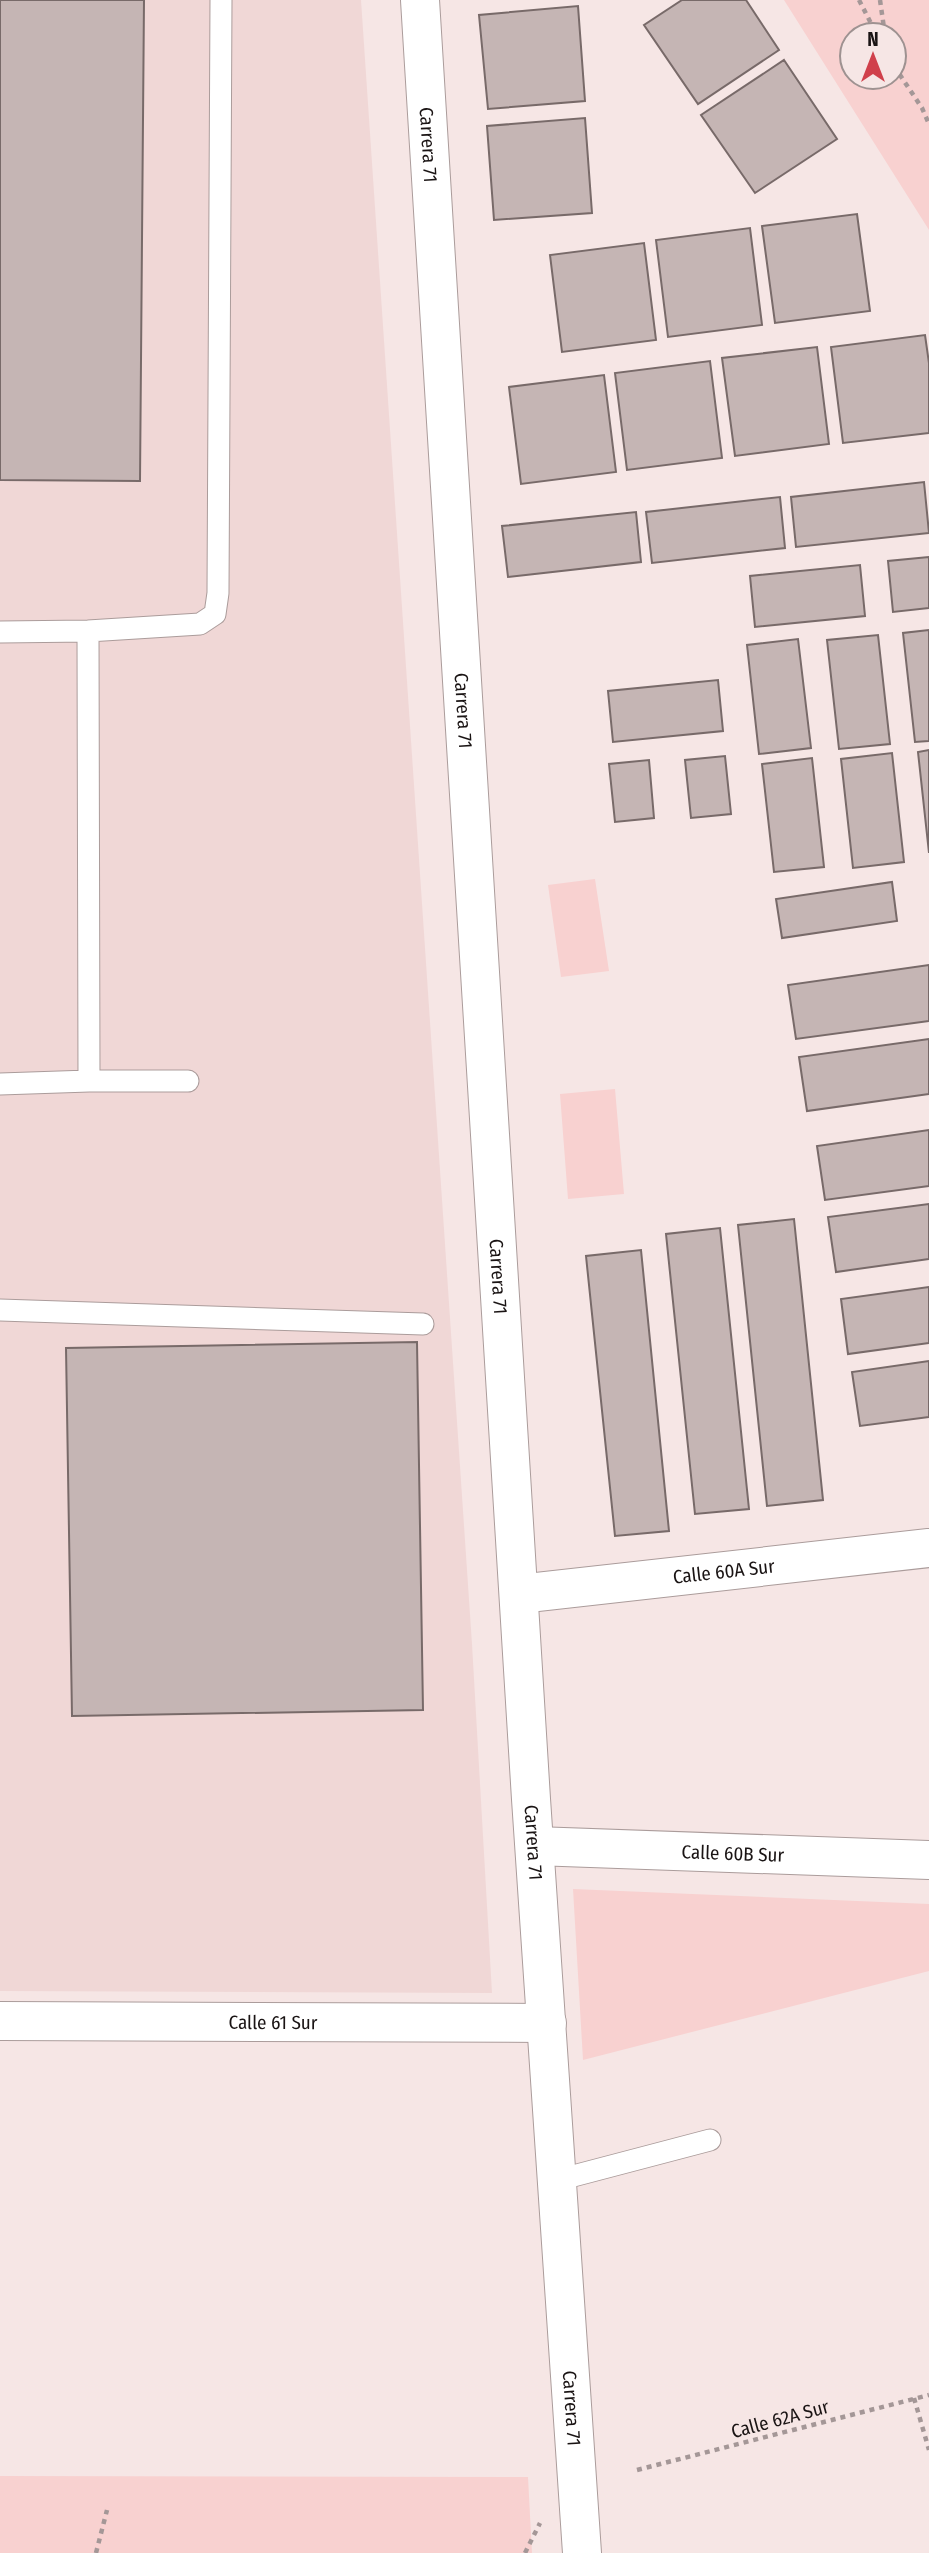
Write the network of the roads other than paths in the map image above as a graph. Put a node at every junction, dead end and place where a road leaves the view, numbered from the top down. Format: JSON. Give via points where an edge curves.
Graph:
{"nodes":[{"id":1,"x":221,"y":0,"type":"edge"},
{"id":2,"x":420,"y":0,"type":"edge"},
{"id":3,"x":88,"y":631,"type":"junction"},
{"id":4,"x":0,"y":632,"type":"edge"},
{"id":5,"x":89,"y":1080,"type":"junction"},
{"id":6,"x":188,"y":1081,"type":"dead end"},
{"id":7,"x":0,"y":1083,"type":"edge"},
{"id":8,"x":0,"y":1310,"type":"edge"},
{"id":9,"x":423,"y":1324,"type":"dead end"},
{"id":10,"x":929,"y":1548,"type":"edge"},
{"id":11,"x":519,"y":1594,"type":"junction"},
{"id":12,"x":535,"y":1846,"type":"junction"},
{"id":13,"x":929,"y":1860,"type":"edge"},
{"id":14,"x":0,"y":2021,"type":"edge"},
{"id":15,"x":547,"y":2023,"type":"junction"},
{"id":16,"x":710,"y":2140,"type":"dead end"},
{"id":17,"x":558,"y":2180,"type":"junction"},
{"id":18,"x":582,"y":2553,"type":"edge"}],
"edges":[{"from":1,"to":3,"type":"lane","via":[[215,614],[200,624]]},
{"from":2,"to":11,"type":"street","name":"Carrera 71"},
{"from":3,"to":4,"type":"lane"},
{"from":3,"to":5,"type":"lane"},
{"from":5,"to":6,"type":"lane"},
{"from":5,"to":7,"type":"lane"},
{"from":8,"to":9,"type":"lane"},
{"from":10,"to":11,"type":"street","name":"Calle 60A Sur"},
{"from":11,"to":12,"type":"street","name":"Carrera 71"},
{"from":12,"to":13,"type":"street","name":"Calle 60B Sur"},
{"from":12,"to":15,"type":"street","name":"Carrera 71"},
{"from":14,"to":15,"type":"street","name":"Calle 61 Sur"},
{"from":15,"to":17,"type":"street","name":"Carrera 71"},
{"from":16,"to":17,"type":"lane"},
{"from":17,"to":18,"type":"street","name":"Carrera 71"}]}
